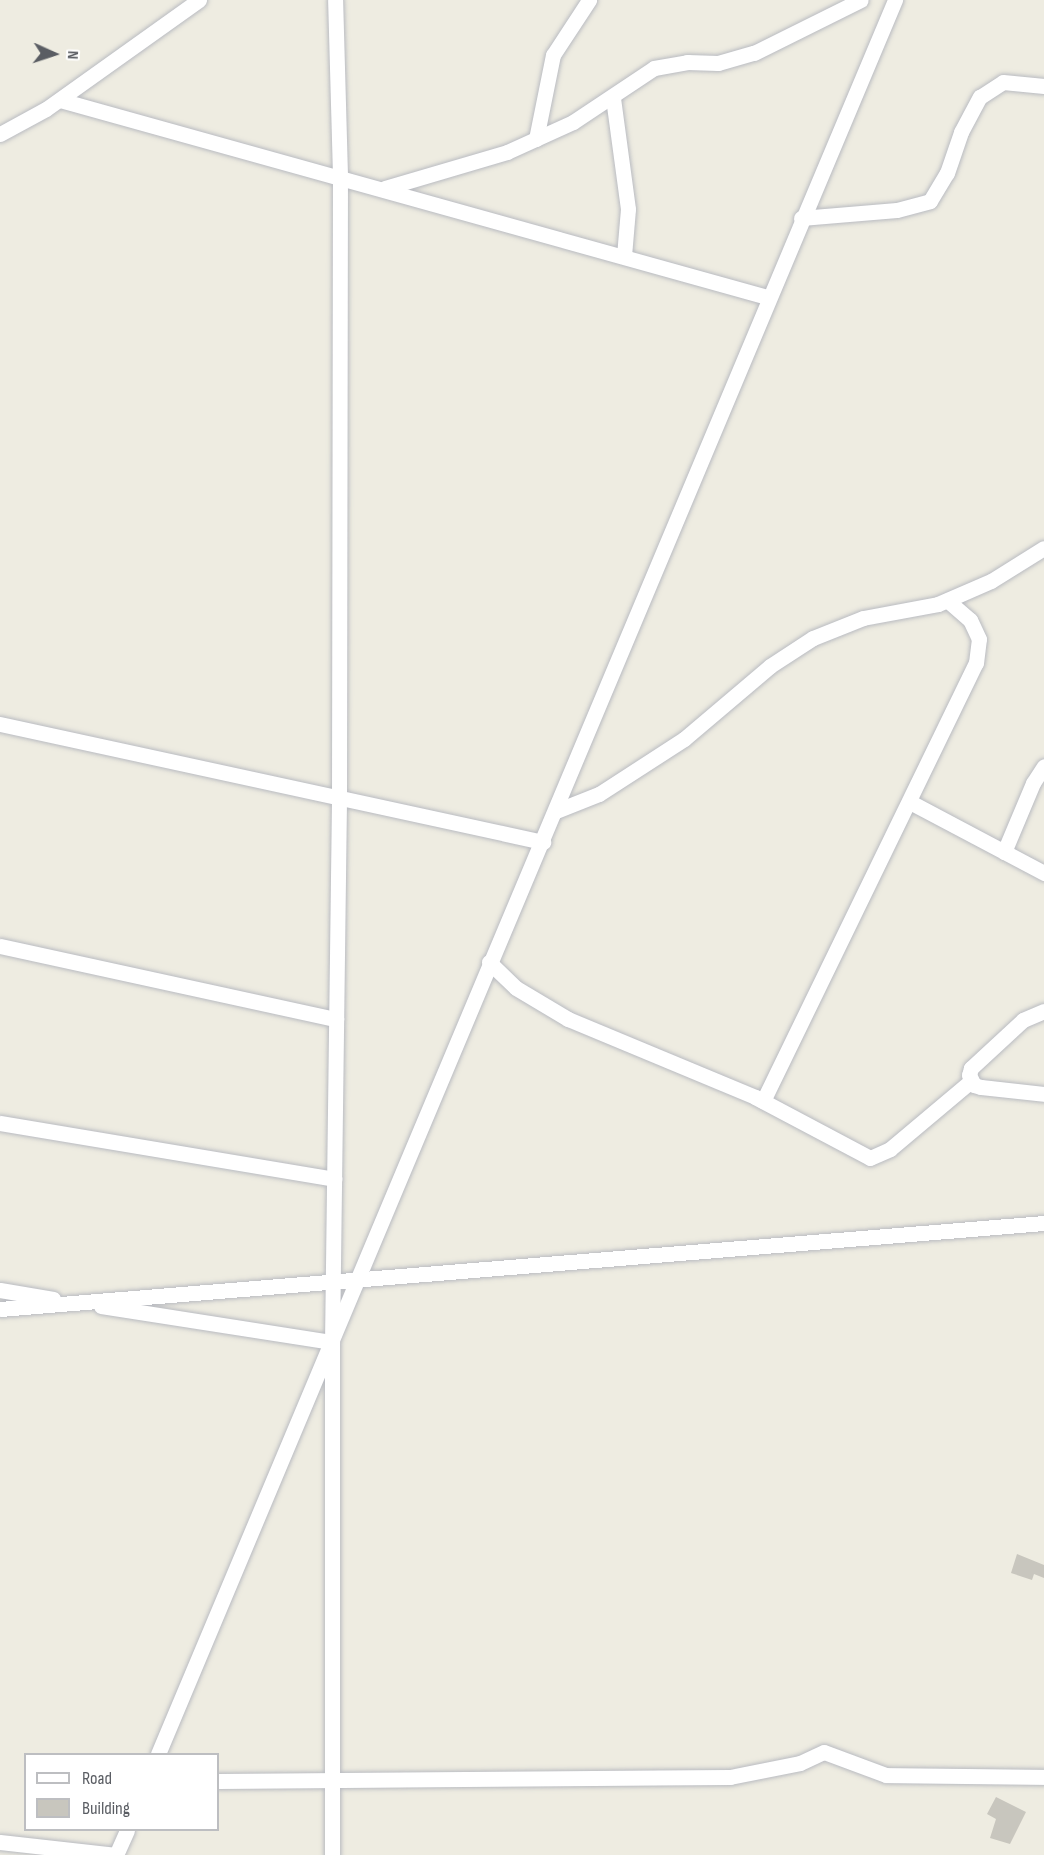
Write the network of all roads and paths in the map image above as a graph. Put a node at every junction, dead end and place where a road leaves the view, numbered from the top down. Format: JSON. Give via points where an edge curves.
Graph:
{"nodes":[{"id":1,"x":199,"y":0,"type":"edge"},
{"id":2,"x":335,"y":0,"type":"edge"},
{"id":3,"x":589,"y":0,"type":"edge"},
{"id":4,"x":861,"y":0,"type":"edge"},
{"id":5,"x":895,"y":0,"type":"edge"},
{"id":6,"x":1044,"y":86,"type":"edge"},
{"id":7,"x":613,"y":98,"type":"junction"},
{"id":8,"x":60,"y":100,"type":"junction"},
{"id":9,"x":0,"y":134,"type":"edge"},
{"id":10,"x":536,"y":139,"type":"junction"},
{"id":11,"x":340,"y":175,"type":"junction"},
{"id":12,"x":385,"y":188,"type":"junction"},
{"id":13,"x":801,"y":218,"type":"junction"},
{"id":14,"x":624,"y":256,"type":"junction"},
{"id":15,"x":767,"y":297,"type":"junction"},
{"id":16,"x":1044,"y":548,"type":"edge"},
{"id":17,"x":947,"y":600,"type":"junction"},
{"id":18,"x":0,"y":724,"type":"edge"},
{"id":19,"x":1044,"y":766,"type":"edge"},
{"id":20,"x":339,"y":798,"type":"junction"},
{"id":21,"x":910,"y":802,"type":"junction"},
{"id":22,"x":556,"y":811,"type":"junction"},
{"id":23,"x":543,"y":842,"type":"junction"},
{"id":24,"x":1004,"y":852,"type":"junction"},
{"id":25,"x":1044,"y":873,"type":"edge"},
{"id":26,"x":0,"y":946,"type":"edge"},
{"id":27,"x":489,"y":962,"type":"junction"},
{"id":28,"x":1044,"y":1011,"type":"edge"},
{"id":29,"x":336,"y":1020,"type":"junction"},
{"id":30,"x":971,"y":1081,"type":"junction"},
{"id":31,"x":1044,"y":1094,"type":"edge"},
{"id":32,"x":763,"y":1101,"type":"junction"},
{"id":33,"x":0,"y":1123,"type":"edge"},
{"id":34,"x":334,"y":1179,"type":"junction"},
{"id":35,"x":1044,"y":1223,"type":"edge"},
{"id":36,"x":360,"y":1277,"type":"junction"},
{"id":37,"x":333,"y":1280,"type":"junction"},
{"id":38,"x":0,"y":1290,"type":"edge"},
{"id":39,"x":77,"y":1302,"type":"junction"},
{"id":40,"x":0,"y":1309,"type":"edge"},
{"id":41,"x":332,"y":1342,"type":"junction"},
{"id":42,"x":159,"y":1753,"type":"edge"},
{"id":43,"x":1044,"y":1777,"type":"edge"},
{"id":44,"x":332,"y":1779,"type":"junction"},
{"id":45,"x":219,"y":1781,"type":"edge"},
{"id":46,"x":127,"y":1831,"type":"edge"},
{"id":47,"x":0,"y":1842,"type":"edge"},
{"id":48,"x":116,"y":1855,"type":"edge"},
{"id":49,"x":332,"y":1855,"type":"edge"}],
"edges":[{"from":1,"to":8,"type":"street"},
{"from":2,"to":11,"type":"street"},
{"from":3,"to":10,"type":"street","via":[[553,56]]},
{"from":4,"to":7,"type":"street","via":[[754,53],[718,63],[687,62],[654,68]]},
{"from":5,"to":13,"type":"street"},
{"from":6,"to":13,"type":"street","via":[[1004,82],[980,97],[961,132],[947,173],[930,201],[897,210]]},
{"from":7,"to":10,"type":"street"},
{"from":7,"to":14,"type":"street","via":[[628,209]]},
{"from":8,"to":9,"type":"street"},
{"from":8,"to":11,"type":"street"},
{"from":10,"to":12,"type":"street","via":[[507,152]]},
{"from":11,"to":12,"type":"street"},
{"from":11,"to":20,"type":"street"},
{"from":12,"to":14,"type":"street"},
{"from":13,"to":15,"type":"street"},
{"from":14,"to":15,"type":"street"},
{"from":15,"to":22,"type":"street"},
{"from":16,"to":17,"type":"street","via":[[991,581]]},
{"from":17,"to":21,"type":"street","via":[[970,620],[979,639],[976,663]]},
{"from":17,"to":22,"type":"street","via":[[863,618],[813,638],[770,666],[684,739],[599,794]]},
{"from":18,"to":20,"type":"street"},
{"from":19,"to":24,"type":"street"},
{"from":20,"to":23,"type":"street"},
{"from":20,"to":29,"type":"street"},
{"from":21,"to":24,"type":"street"},
{"from":21,"to":32,"type":"street"},
{"from":22,"to":23,"type":"street"},
{"from":23,"to":27,"type":"street"},
{"from":24,"to":25,"type":"street"},
{"from":26,"to":29,"type":"street"},
{"from":27,"to":32,"type":"street","via":[[516,988],[568,1019]]},
{"from":27,"to":36,"type":"street"},
{"from":28,"to":30,"type":"street","via":[[1023,1020],[970,1068]]},
{"from":29,"to":34,"type":"street"},
{"from":30,"to":31,"type":"street","via":[[981,1087]]},
{"from":30,"to":32,"type":"street","via":[[890,1149],[870,1158]]},
{"from":33,"to":34,"type":"street"},
{"from":34,"to":37,"type":"street"},
{"from":35,"to":36,"type":"street"},
{"from":36,"to":37,"type":"street"},
{"from":36,"to":41,"type":"street"},
{"from":37,"to":39,"type":"street"},
{"from":37,"to":41,"type":"street"},
{"from":38,"to":39,"type":"street"},
{"from":39,"to":40,"type":"street"},
{"from":39,"to":41,"type":"street"},
{"from":41,"to":42,"type":"street"},
{"from":41,"to":44,"type":"street"},
{"from":43,"to":44,"type":"street","via":[[886,1775],[824,1752],[800,1763],[730,1777]]},
{"from":44,"to":45,"type":"street"},
{"from":44,"to":49,"type":"street"},
{"from":46,"to":48,"type":"street"},
{"from":47,"to":48,"type":"street"}]}
